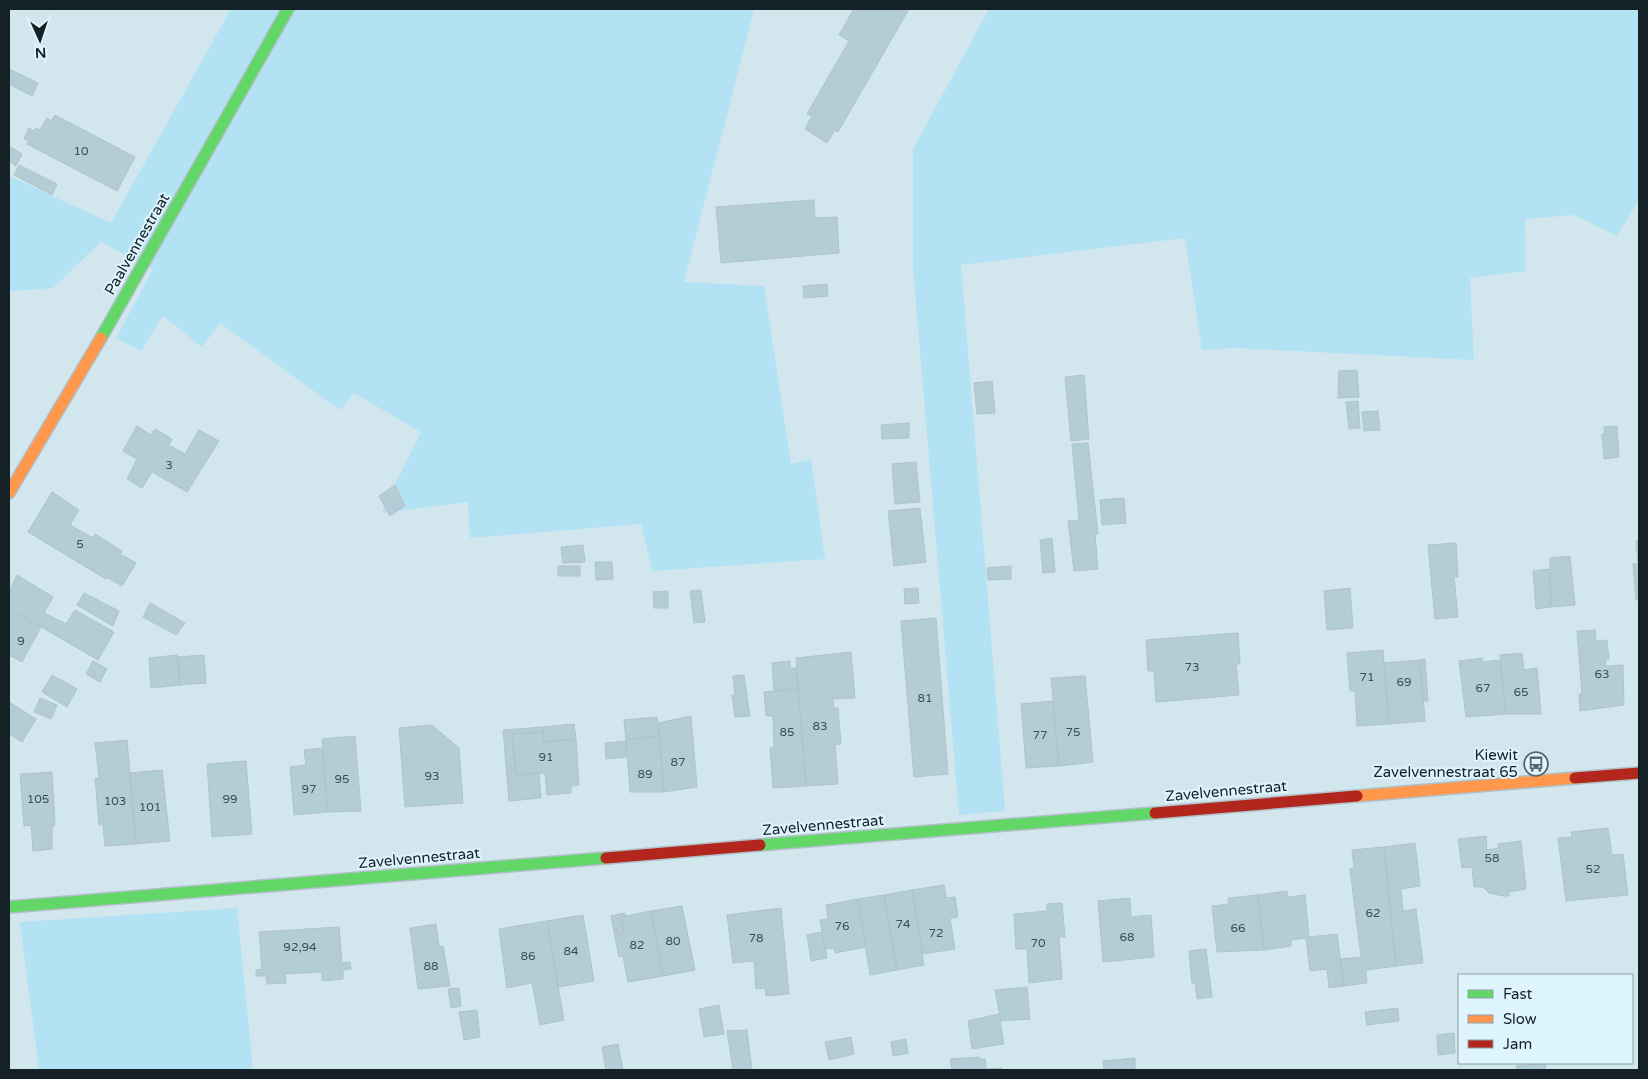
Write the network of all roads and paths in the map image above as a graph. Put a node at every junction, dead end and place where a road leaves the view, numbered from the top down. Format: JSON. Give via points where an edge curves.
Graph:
{"nodes":[{"id":1,"x":288,"y":9,"type":"edge"},
{"id":2,"x":9,"y":493,"type":"edge"},
{"id":3,"x":1639,"y":773,"type":"edge"},
{"id":4,"x":9,"y":906,"type":"edge"}],
"edges":[{"from":1,"to":2,"type":"street","name":"Paalvennestraat"},
{"from":3,"to":4,"type":"street","name":"Zavelvennestraat"}]}
